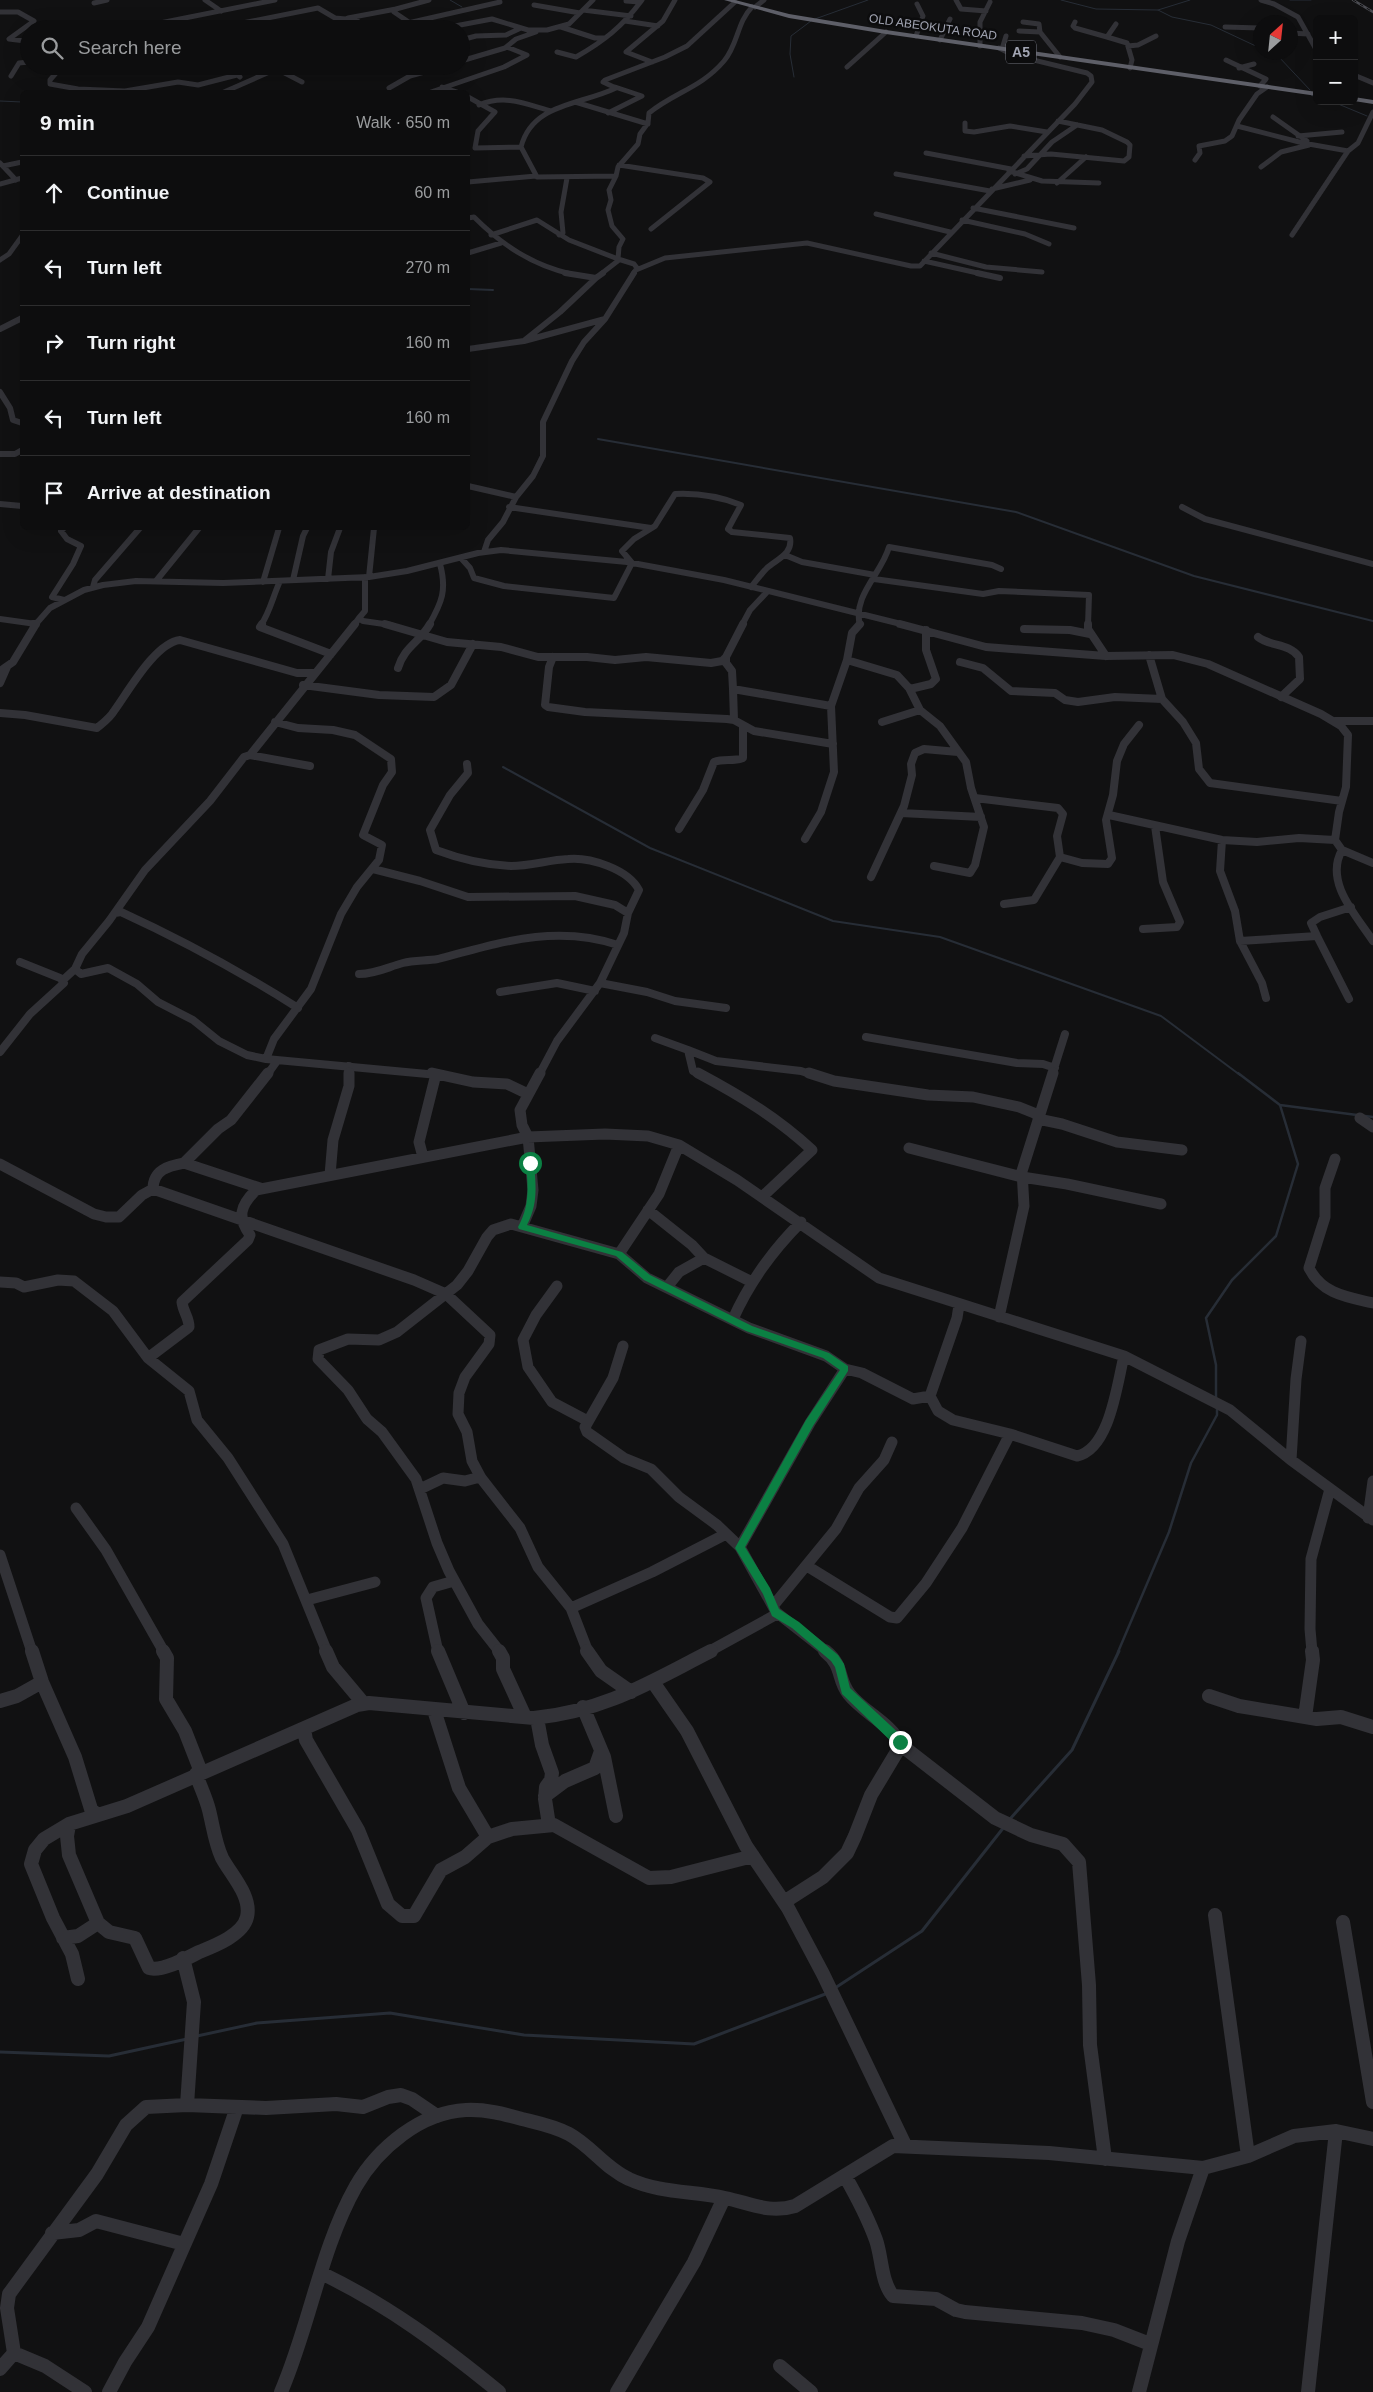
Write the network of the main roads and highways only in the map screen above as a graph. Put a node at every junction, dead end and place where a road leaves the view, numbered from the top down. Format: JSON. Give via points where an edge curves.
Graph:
{"nodes":[{"id":1,"x":727,"y":0,"type":"edge"},
{"id":2,"x":1313,"y":93,"type":"edge"},
{"id":3,"x":1358,"y":100,"type":"edge"},
{"id":4,"x":1373,"y":102,"type":"edge"}],
"edges":[{"from":1,"to":2,"type":"highway","name":"OLD ABEOKUTA ROAD","number":"A5","via":[[789,16],[886,32]]},
{"from":3,"to":4,"type":"highway"}]}
